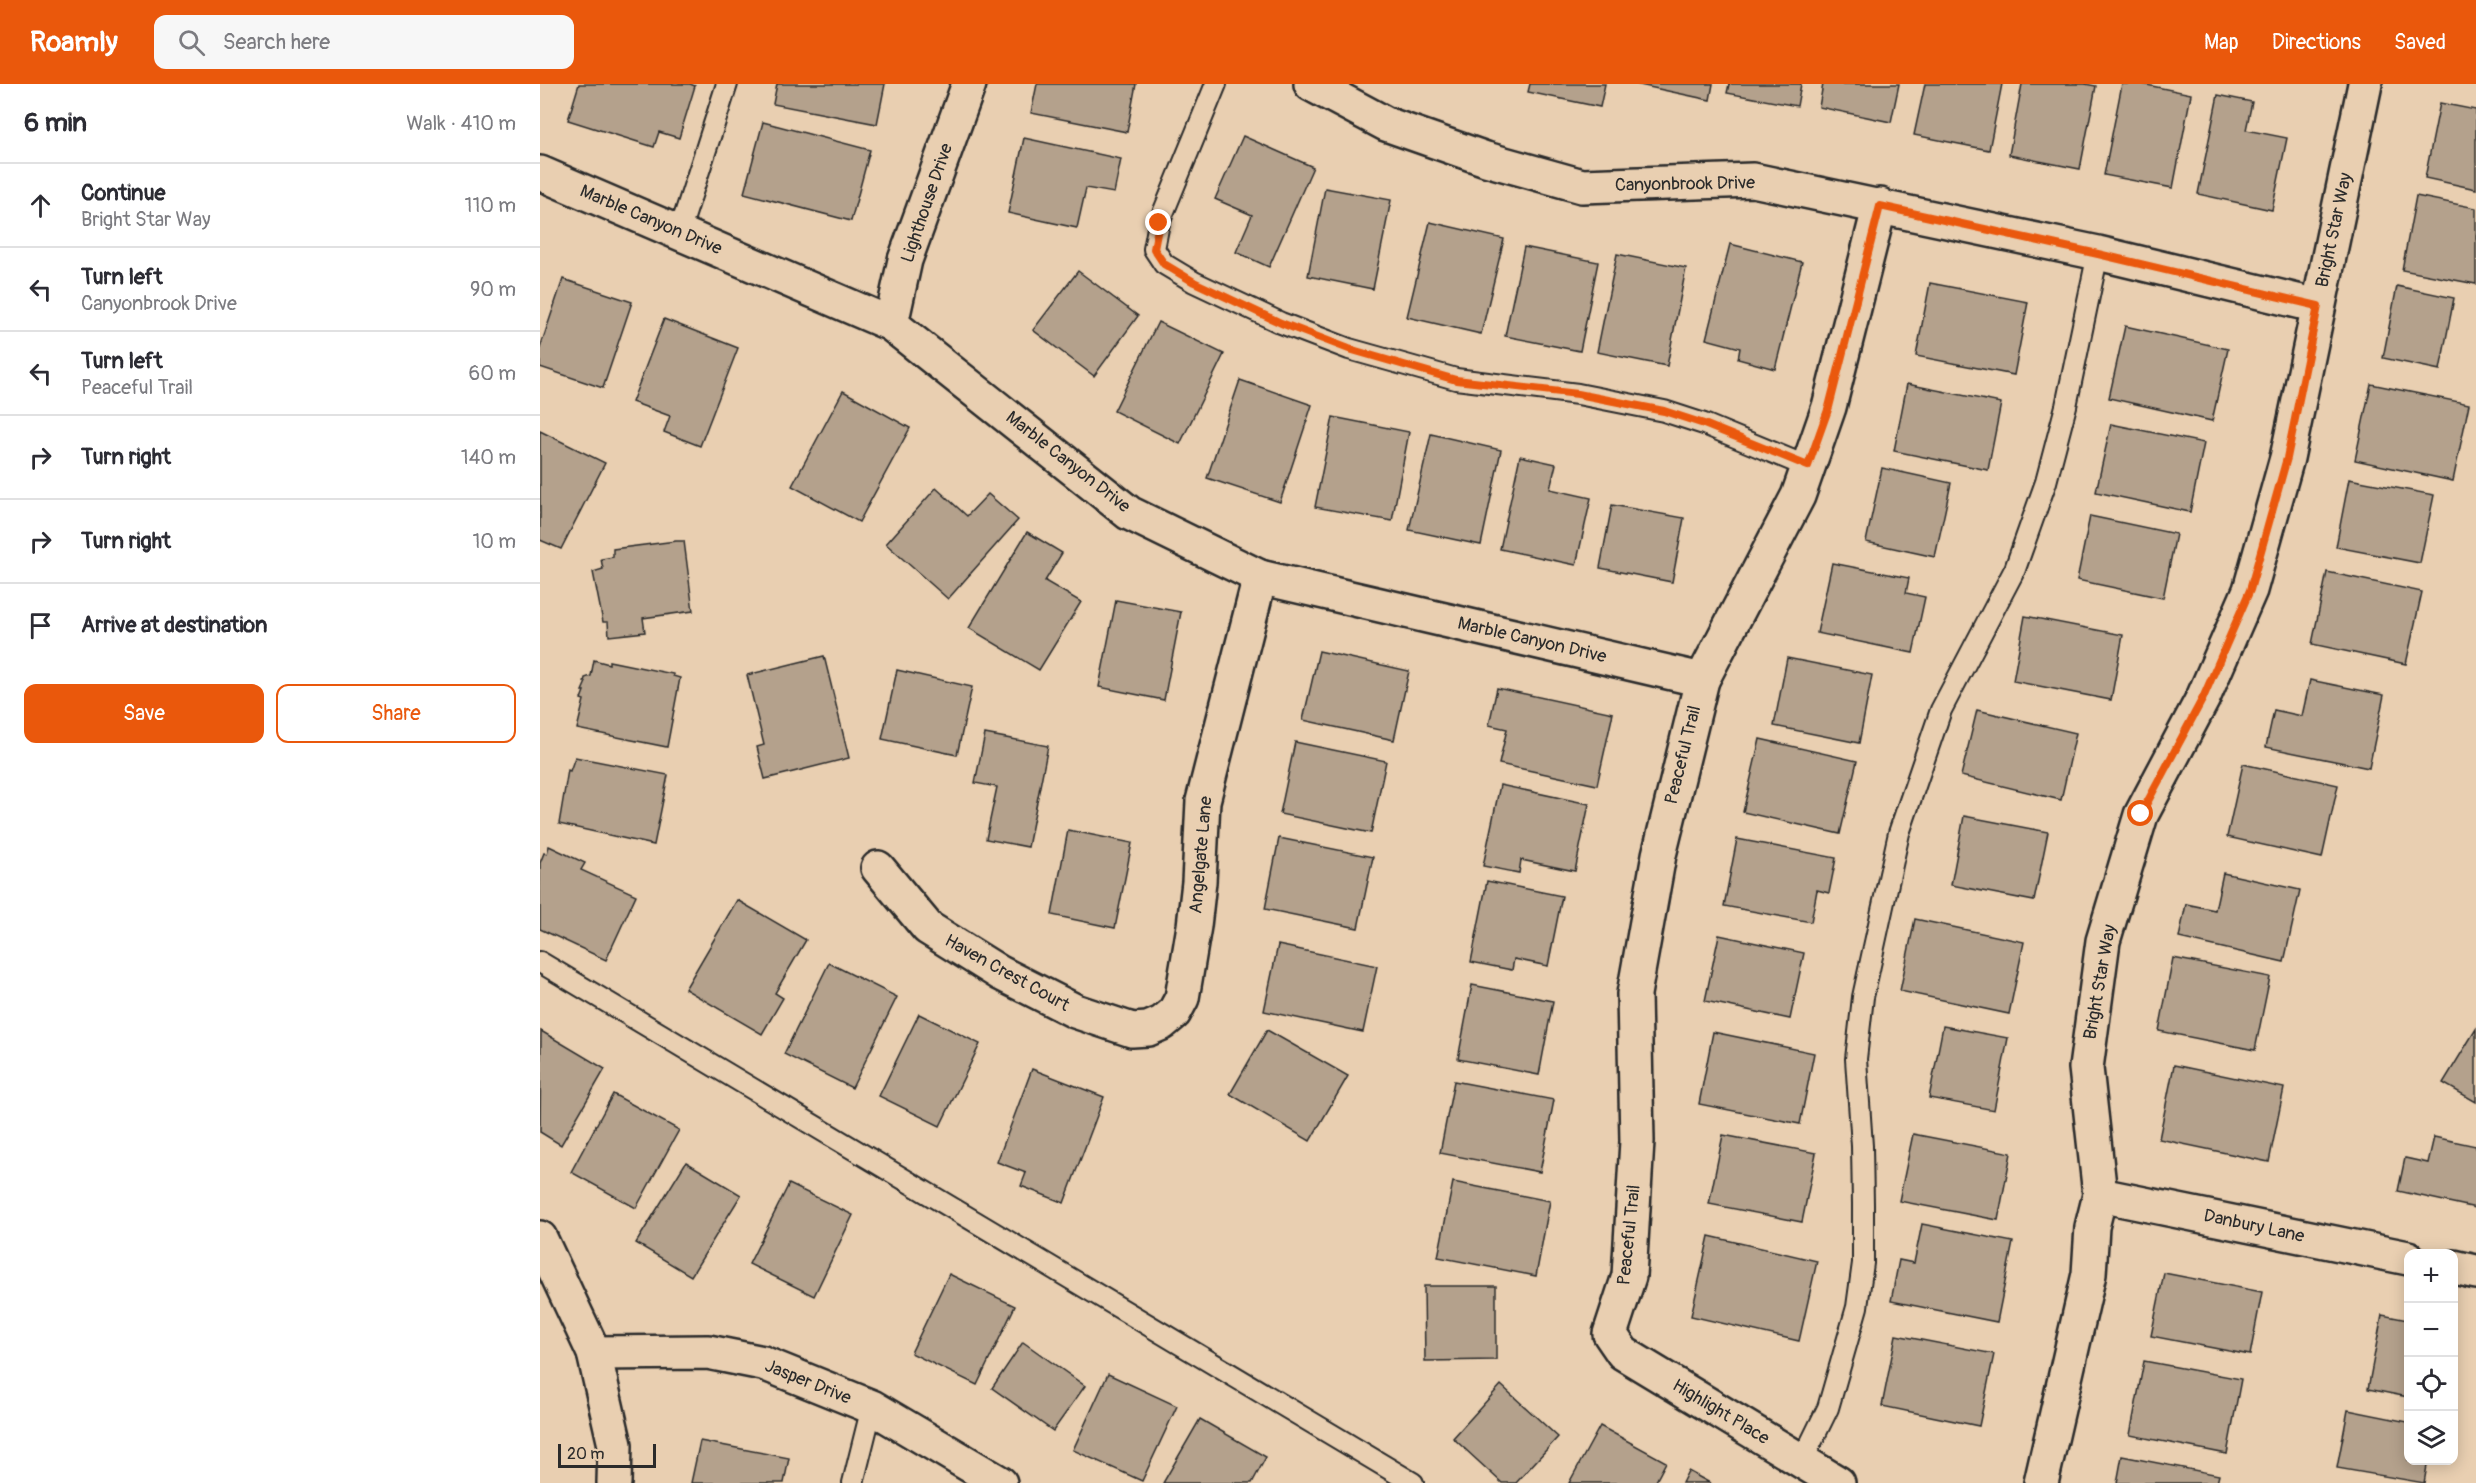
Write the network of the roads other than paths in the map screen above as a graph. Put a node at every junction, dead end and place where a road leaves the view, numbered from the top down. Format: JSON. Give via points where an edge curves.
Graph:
{"nodes":[{"id":1,"x":727,"y":84,"type":"edge"},
{"id":2,"x":969,"y":84,"type":"edge"},
{"id":3,"x":1216,"y":84,"type":"edge"},
{"id":4,"x":1311,"y":84,"type":"edge"},
{"id":5,"x":2365,"y":84,"type":"edge"},
{"id":6,"x":540,"y":172,"type":"edge"},
{"id":7,"x":1880,"y":206,"type":"junction"},
{"id":8,"x":679,"y":233,"type":"junction"},
{"id":9,"x":2098,"y":254,"type":"junction"},
{"id":10,"x":2318,"y":306,"type":"junction"},
{"id":11,"x":891,"y":324,"type":"junction"},
{"id":12,"x":1808,"y":466,"type":"junction"},
{"id":13,"x":1260,"y":577,"type":"junction"},
{"id":14,"x":1702,"y":680,"type":"junction"},
{"id":15,"x":878,"y":868,"type":"dead end"},
{"id":16,"x":540,"y":962,"type":"edge"},
{"id":17,"x":1162,"y":1023,"type":"joint"},
{"id":18,"x":2100,"y":1195,"type":"junction"},
{"id":19,"x":540,"y":1238,"type":"edge"},
{"id":20,"x":2404,"y":1257,"type":"edge"},
{"id":21,"x":2458,"y":1268,"type":"edge"},
{"id":22,"x":2476,"y":1272,"type":"edge"},
{"id":23,"x":1610,"y":1334,"type":"joint"},
{"id":24,"x":594,"y":1353,"type":"junction"},
{"id":25,"x":872,"y":1407,"type":"junction"},
{"id":26,"x":1802,"y":1461,"type":"junction"},
{"id":27,"x":614,"y":1483,"type":"edge"},
{"id":28,"x":853,"y":1483,"type":"edge"},
{"id":29,"x":1000,"y":1483,"type":"edge"},
{"id":30,"x":1413,"y":1483,"type":"edge"},
{"id":31,"x":1838,"y":1483,"type":"edge"},
{"id":32,"x":2041,"y":1483,"type":"edge"}],
"edges":[{"from":1,"to":8,"type":"lane"},
{"from":2,"to":11,"type":"street","name":"Lighthouse Drive","via":[[905,260]]},
{"from":3,"to":12,"type":"lane","via":[[1159,223],[1154,249],[1164,264],[1281,323],[1349,349],[1456,380],[1578,394],[1664,411]]},
{"from":4,"to":7,"type":"street","name":"Canyonbrook Drive","via":[[1386,124],[1486,159],[1582,186],[1753,180]]},
{"from":5,"to":10,"type":"street","name":"Bright Star Way"},
{"from":6,"to":8,"type":"street","name":"Marble Canyon Drive"},
{"from":7,"to":9,"type":"street","name":"Canyonbrook Drive"},
{"from":7,"to":12,"type":"street","name":"Peaceful Trail","via":[[1829,407]]},
{"from":8,"to":11,"type":"street","name":"Marble Canyon Drive"},
{"from":9,"to":10,"type":"street","name":"Canyonbrook Drive"},
{"from":9,"to":26,"type":"lane","via":[[2046,482],[2014,569],[1941,710],[1899,833],[1863,997],[1856,1059],[1863,1204],[1863,1263],[1857,1307],[1828,1408]]},
{"from":10,"to":18,"type":"street","name":"Bright Star Way","via":[[2287,458],[2250,590],[2203,698],[2141,814],[2103,941],[2086,1068]]},
{"from":11,"to":13,"type":"street","name":"Marble Canyon Drive","via":[[1129,513]]},
{"from":12,"to":14,"type":"street","name":"Peaceful Trail","via":[[1798,496]]},
{"from":13,"to":14,"type":"street","name":"Marble Canyon Drive"},
{"from":13,"to":17,"type":"street","name":"Angelgate Lane","via":[[1203,801],[1198,893],[1182,998]]},
{"from":14,"to":23,"type":"street","name":"Peaceful Trail","via":[[1659,855],[1634,994],[1638,1141],[1629,1276]]},
{"from":15,"to":17,"type":"street","name":"Haven Crest Court","via":[[928,928],[1000,974],[1075,1011],[1132,1030]]},
{"from":16,"to":30,"type":"lane"},
{"from":18,"to":20,"type":"street","name":"Danbury Lane"},
{"from":18,"to":32,"type":"street","name":"Bright Star Way","via":[[2092,1227],[2089,1274]]},
{"from":19,"to":24,"type":"street"},
{"from":21,"to":22,"type":"street"},
{"from":23,"to":26,"type":"street","name":"Highlight Place","via":[[1623,1353]]},
{"from":24,"to":25,"type":"street","name":"Jasper Drive","via":[[708,1352],[763,1363]]},
{"from":24,"to":27,"type":"street","via":[[615,1445]]},
{"from":25,"to":28,"type":"lane"},
{"from":25,"to":29,"type":"street","name":"Jasper Drive"},
{"from":26,"to":31,"type":"street","name":"Highlight Place"}]}
